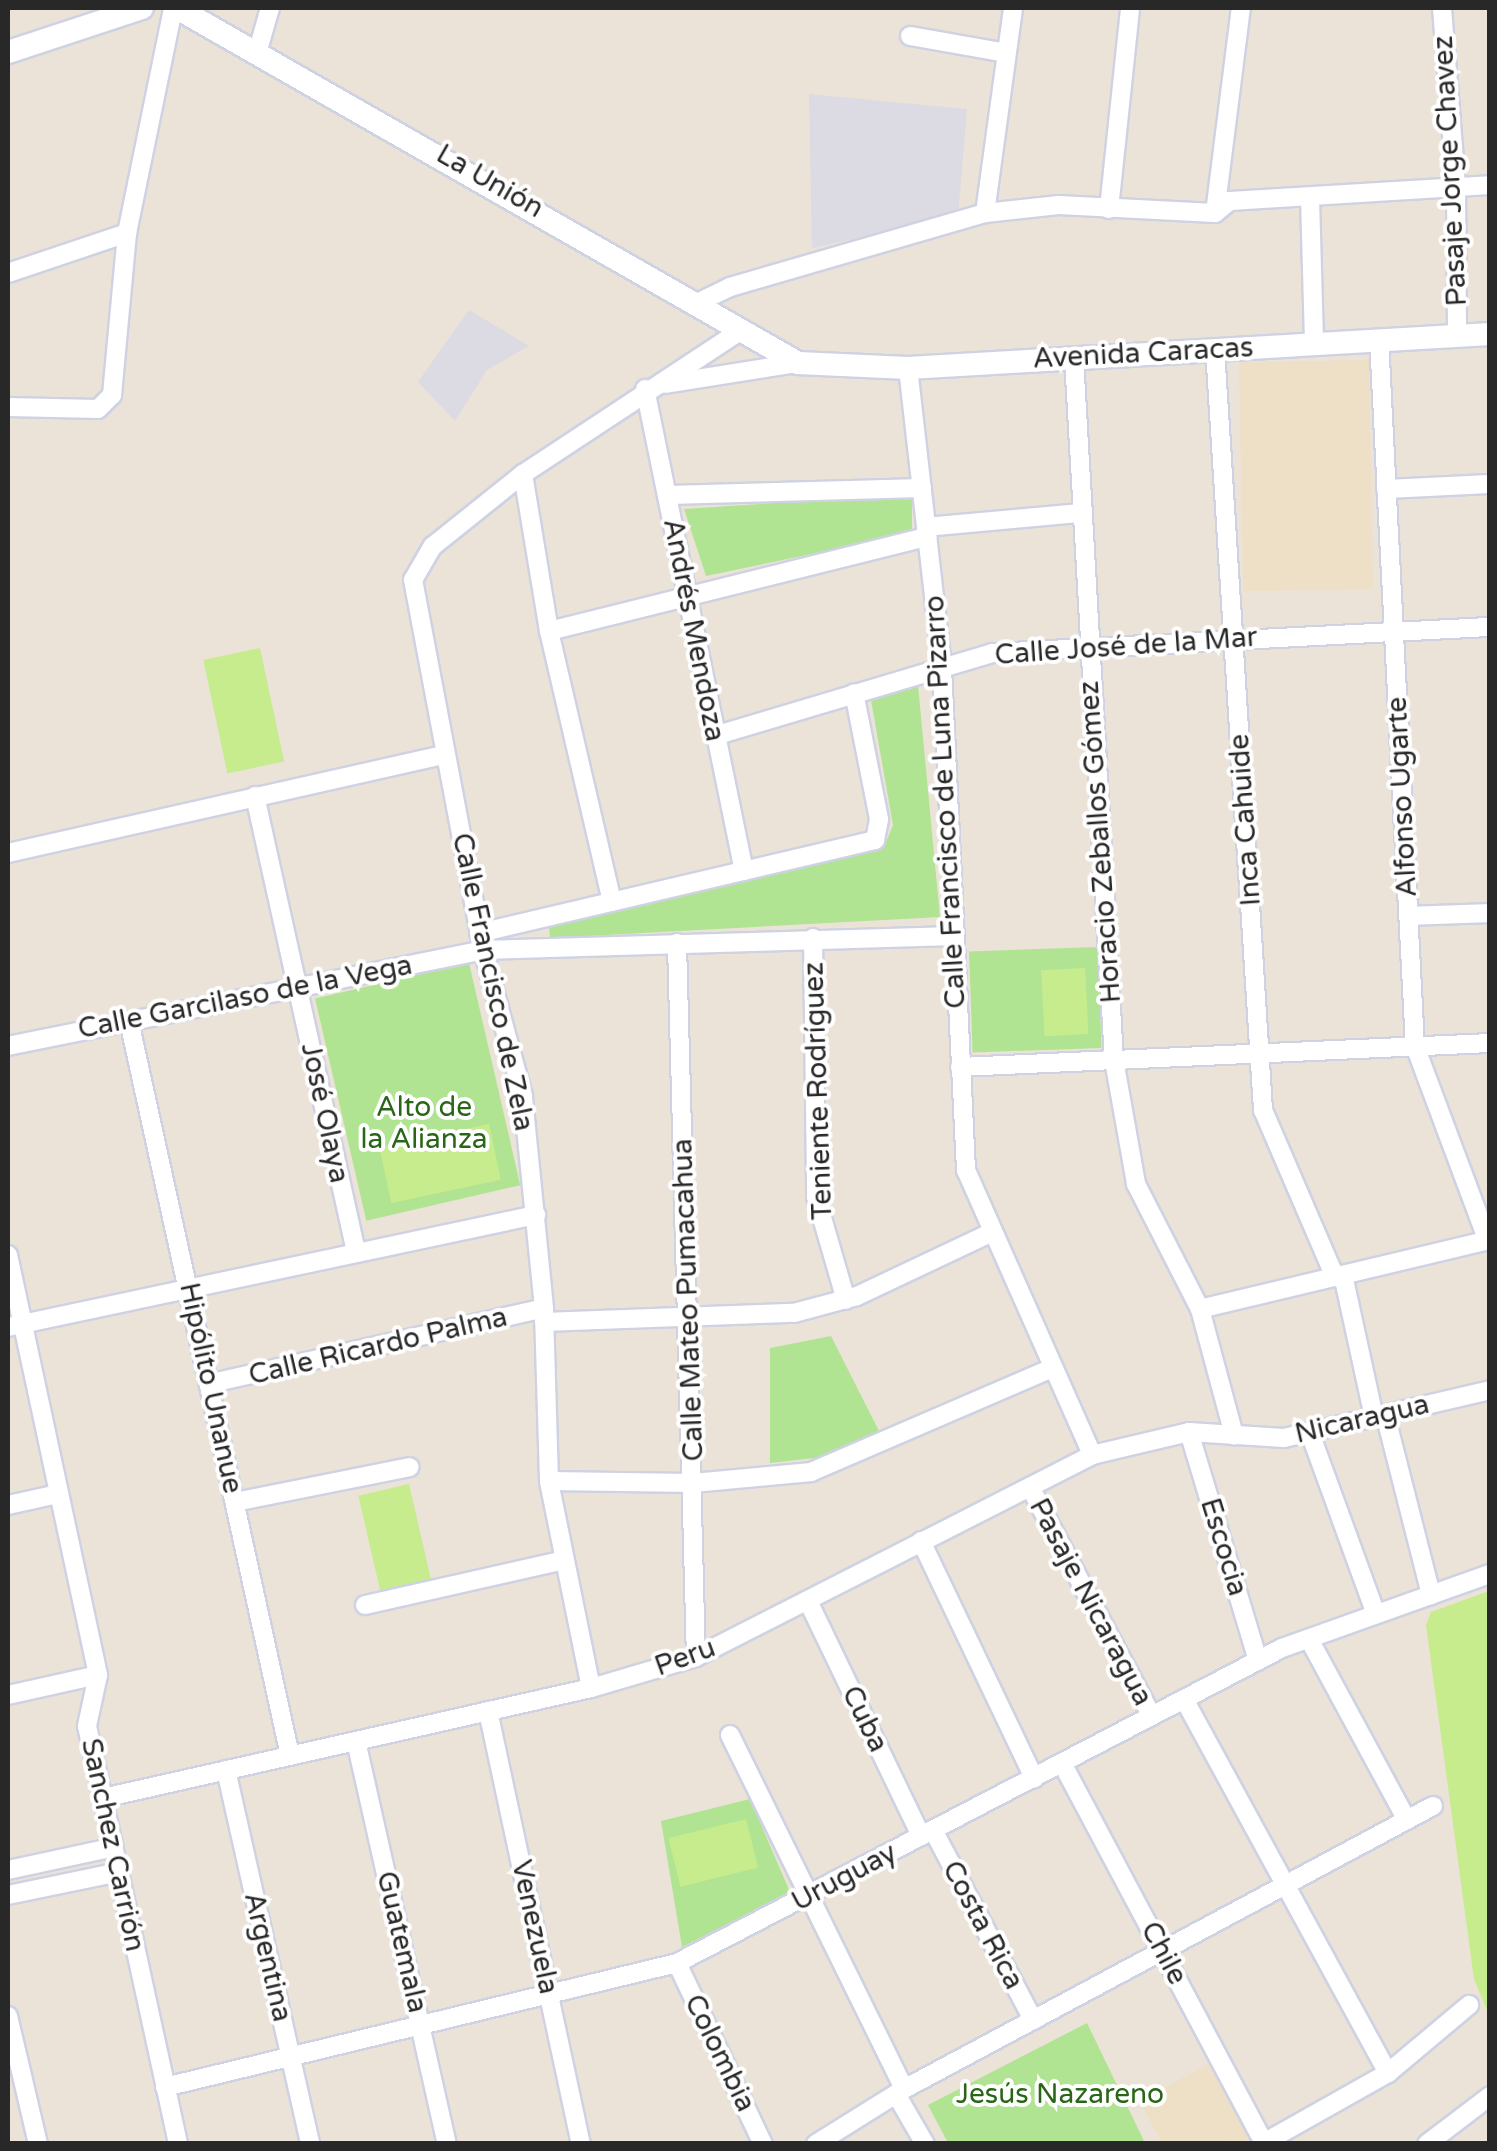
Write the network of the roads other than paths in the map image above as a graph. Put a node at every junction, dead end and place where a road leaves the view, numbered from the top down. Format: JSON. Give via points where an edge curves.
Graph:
{"nodes":[{"id":1,"x":142,"y":8,"type":"edge"},
{"id":2,"x":175,"y":8,"type":"edge"},
{"id":3,"x":270,"y":8,"type":"edge"},
{"id":4,"x":1013,"y":8,"type":"edge"},
{"id":5,"x":1130,"y":8,"type":"edge"},
{"id":6,"x":1241,"y":8,"type":"edge"},
{"id":7,"x":1442,"y":8,"type":"edge"},
{"id":8,"x":910,"y":36,"type":"dead end"},
{"id":9,"x":258,"y":50,"type":"junction"},
{"id":10,"x":8,"y":52,"type":"edge"},
{"id":11,"x":1006,"y":54,"type":"junction"},
{"id":12,"x":1490,"y":186,"type":"edge"},
{"id":13,"x":1456,"y":187,"type":"junction"},
{"id":14,"x":1310,"y":198,"type":"junction"},
{"id":15,"x":1109,"y":208,"type":"junction"},
{"id":16,"x":984,"y":213,"type":"junction"},
{"id":17,"x":1215,"y":213,"type":"junction"},
{"id":18,"x":128,"y":232,"type":"junction"},
{"id":19,"x":8,"y":273,"type":"edge"},
{"id":20,"x":694,"y":305,"type":"junction"},
{"id":21,"x":737,"y":333,"type":"junction"},
{"id":22,"x":1490,"y":334,"type":"edge"},
{"id":23,"x":1457,"y":335,"type":"junction"},
{"id":24,"x":1379,"y":339,"type":"junction"},
{"id":25,"x":1314,"y":343,"type":"junction"},
{"id":26,"x":1215,"y":349,"type":"junction"},
{"id":27,"x":1074,"y":358,"type":"junction"},
{"id":28,"x":798,"y":363,"type":"junction"},
{"id":29,"x":908,"y":368,"type":"junction"},
{"id":30,"x":645,"y":389,"type":"junction"},
{"id":31,"x":8,"y":407,"type":"edge"},
{"id":32,"x":523,"y":474,"type":"junction"},
{"id":33,"x":1490,"y":484,"type":"edge"},
{"id":34,"x":922,"y":488,"type":"junction"},
{"id":35,"x":1386,"y":489,"type":"junction"},
{"id":36,"x":668,"y":495,"type":"junction"},
{"id":37,"x":1080,"y":513,"type":"junction"},
{"id":38,"x":927,"y":532,"type":"junction"},
{"id":39,"x":686,"y":597,"type":"junction"},
{"id":40,"x":1490,"y":627,"type":"edge"},
{"id":41,"x":549,"y":630,"type":"junction"},
{"id":42,"x":1394,"y":631,"type":"junction"},
{"id":43,"x":1233,"y":638,"type":"junction"},
{"id":44,"x":1088,"y":644,"type":"junction"},
{"id":45,"x":942,"y":666,"type":"junction"},
{"id":46,"x":854,"y":693,"type":"junction"},
{"id":47,"x":714,"y":736,"type":"junction"},
{"id":48,"x":443,"y":755,"type":"junction"},
{"id":49,"x":255,"y":796,"type":"junction"},
{"id":50,"x":8,"y":853,"type":"edge"},
{"id":51,"x":744,"y":871,"type":"junction"},
{"id":52,"x":612,"y":902,"type":"junction"},
{"id":53,"x":1490,"y":913,"type":"edge"},
{"id":54,"x":1408,"y":916,"type":"junction"},
{"id":55,"x":954,"y":936,"type":"junction"},
{"id":56,"x":812,"y":938,"type":"junction"},
{"id":57,"x":481,"y":942,"type":"junction"},
{"id":58,"x":677,"y":942,"type":"junction"},
{"id":59,"x":296,"y":985,"type":"junction"},
{"id":60,"x":128,"y":1020,"type":"junction"},
{"id":61,"x":1490,"y":1043,"type":"edge"},
{"id":62,"x":8,"y":1046,"type":"edge"},
{"id":63,"x":1414,"y":1046,"type":"junction"},
{"id":64,"x":1260,"y":1054,"type":"junction"},
{"id":65,"x":1114,"y":1060,"type":"junction"},
{"id":66,"x":960,"y":1067,"type":"junction"},
{"id":67,"x":536,"y":1215,"type":"junction"},
{"id":68,"x":990,"y":1233,"type":"junction"},
{"id":69,"x":1489,"y":1240,"type":"edge"},
{"id":70,"x":356,"y":1254,"type":"junction"},
{"id":71,"x":8,"y":1255,"type":"edge"},
{"id":72,"x":1339,"y":1276,"type":"junction"},
{"id":73,"x":190,"y":1288,"type":"junction"},
{"id":74,"x":846,"y":1300,"type":"junction"},
{"id":75,"x":1200,"y":1309,"type":"junction"},
{"id":76,"x":544,"y":1315,"type":"junction"},
{"id":77,"x":688,"y":1321,"type":"junction"},
{"id":78,"x":15,"y":1326,"type":"edge"},
{"id":79,"x":1052,"y":1368,"type":"junction"},
{"id":80,"x":212,"y":1383,"type":"junction"},
{"id":81,"x":1490,"y":1390,"type":"edge"},
{"id":82,"x":1379,"y":1416,"type":"junction"},
{"id":83,"x":1189,"y":1432,"type":"junction"},
{"id":84,"x":1310,"y":1433,"type":"junction"},
{"id":85,"x":1234,"y":1435,"type":"junction"},
{"id":86,"x":1092,"y":1454,"type":"junction"},
{"id":87,"x":410,"y":1467,"type":"dead end"},
{"id":88,"x":549,"y":1481,"type":"junction"},
{"id":89,"x":694,"y":1483,"type":"junction"},
{"id":90,"x":1030,"y":1487,"type":"junction"},
{"id":91,"x":58,"y":1494,"type":"junction"},
{"id":92,"x":235,"y":1502,"type":"junction"},
{"id":93,"x":8,"y":1505,"type":"edge"},
{"id":94,"x":921,"y":1542,"type":"junction"},
{"id":95,"x":560,"y":1561,"type":"junction"},
{"id":96,"x":1490,"y":1574,"type":"edge"},
{"id":97,"x":1432,"y":1594,"type":"junction"},
{"id":98,"x":808,"y":1602,"type":"junction"},
{"id":99,"x":365,"y":1605,"type":"dead end"},
{"id":100,"x":1376,"y":1614,"type":"junction"},
{"id":101,"x":1309,"y":1639,"type":"junction"},
{"id":102,"x":696,"y":1657,"type":"junction"},
{"id":103,"x":1258,"y":1661,"type":"junction"},
{"id":104,"x":98,"y":1675,"type":"junction"},
{"id":105,"x":591,"y":1688,"type":"junction"},
{"id":106,"x":8,"y":1695,"type":"edge"},
{"id":107,"x":1184,"y":1700,"type":"junction"},
{"id":108,"x":488,"y":1711,"type":"junction"},
{"id":109,"x":1152,"y":1716,"type":"junction"},
{"id":110,"x":730,"y":1736,"type":"dead end"},
{"id":111,"x":356,"y":1741,"type":"junction"},
{"id":112,"x":290,"y":1756,"type":"junction"},
{"id":113,"x":1062,"y":1763,"type":"junction"},
{"id":114,"x":226,"y":1770,"type":"junction"},
{"id":115,"x":1034,"y":1778,"type":"junction"},
{"id":116,"x":103,"y":1798,"type":"junction"},
{"id":117,"x":1433,"y":1806,"type":"dead end"},
{"id":118,"x":1407,"y":1820,"type":"junction"},
{"id":119,"x":927,"y":1833,"type":"junction"},
{"id":120,"x":114,"y":1846,"type":"junction"},
{"id":121,"x":8,"y":1870,"type":"edge"},
{"id":122,"x":119,"y":1872,"type":"junction"},
{"id":123,"x":1285,"y":1884,"type":"junction"},
{"id":124,"x":8,"y":1895,"type":"edge"},
{"id":125,"x":808,"y":1895,"type":"junction"},
{"id":126,"x":1163,"y":1950,"type":"junction"},
{"id":127,"x":677,"y":1964,"type":"junction"},
{"id":128,"x":549,"y":1994,"type":"junction"},
{"id":129,"x":1469,"y":2005,"type":"dead end"},
{"id":130,"x":8,"y":2016,"type":"edge"},
{"id":131,"x":1033,"y":2020,"type":"junction"},
{"id":132,"x":420,"y":2025,"type":"junction"},
{"id":133,"x":290,"y":2056,"type":"junction"},
{"id":134,"x":1388,"y":2073,"type":"junction"},
{"id":135,"x":166,"y":2087,"type":"junction"},
{"id":136,"x":900,"y":2091,"type":"junction"},
{"id":137,"x":1490,"y":2096,"type":"edge"},
{"id":138,"x":1264,"y":2143,"type":"edge"},
{"id":139,"x":38,"y":2144,"type":"edge"},
{"id":140,"x":178,"y":2144,"type":"edge"},
{"id":141,"x":310,"y":2144,"type":"edge"},
{"id":142,"x":447,"y":2144,"type":"edge"},
{"id":143,"x":581,"y":2144,"type":"edge"},
{"id":144,"x":763,"y":2144,"type":"edge"},
{"id":145,"x":816,"y":2144,"type":"edge"},
{"id":146,"x":925,"y":2144,"type":"edge"},
{"id":147,"x":1426,"y":2144,"type":"edge"}],
"edges":[{"from":1,"to":10,"type":"main road"},
{"from":2,"to":9,"type":"main road","name":"La Unión"},
{"from":2,"to":18,"type":"street"},
{"from":3,"to":9,"type":"street"},
{"from":4,"to":11,"type":"street"},
{"from":5,"to":15,"type":"street"},
{"from":6,"to":17,"type":"street"},
{"from":7,"to":13,"type":"street","name":"Pasaje Jorge Chavez"},
{"from":8,"to":11,"type":"street"},
{"from":9,"to":20,"type":"main road","name":"La Unión"},
{"from":11,"to":16,"type":"street"},
{"from":12,"to":13,"type":"street"},
{"from":13,"to":14,"type":"street"},
{"from":13,"to":23,"type":"street","name":"Pasaje Jorge Chavez"},
{"from":14,"to":17,"type":"street","via":[[1230,201]]},
{"from":14,"to":25,"type":"street"},
{"from":15,"to":16,"type":"street","via":[[1058,205]]},
{"from":15,"to":17,"type":"street"},
{"from":16,"to":20,"type":"street","via":[[730,288]]},
{"from":18,"to":19,"type":"street"},
{"from":18,"to":31,"type":"street","via":[[112,395],[98,410]]},
{"from":20,"to":21,"type":"main road","name":"La Unión"},
{"from":21,"to":28,"type":"main road","name":"La Unión"},
{"from":21,"to":30,"type":"street","name":"Calle Francisco de Zela"},
{"from":22,"to":23,"type":"main road","name":"Avenida Caracas"},
{"from":23,"to":24,"type":"main road","name":"Avenida Caracas"},
{"from":24,"to":25,"type":"main road","name":"Avenida Caracas"},
{"from":24,"to":35,"type":"street","name":"Alfonso Ugarte"},
{"from":25,"to":26,"type":"main road","name":"Avenida Caracas"},
{"from":26,"to":27,"type":"main road","name":"Avenida Caracas"},
{"from":26,"to":43,"type":"street","name":"Inca Cahuide"},
{"from":27,"to":29,"type":"main road","name":"Avenida Caracas"},
{"from":27,"to":37,"type":"street","name":"Horacio Zeballos Gómez"},
{"from":28,"to":29,"type":"main road","name":"Avenida Caracas"},
{"from":28,"to":30,"type":"street","name":"Calle Francisco de Zela"},
{"from":29,"to":34,"type":"street","name":"Calle Francisco de Luna Pizarro"},
{"from":30,"to":32,"type":"street","name":"Calle Francisco de Zela"},
{"from":30,"to":36,"type":"street","name":"Andrés Mendoza"},
{"from":32,"to":41,"type":"street"},
{"from":32,"to":48,"type":"street","name":"Calle Francisco de Zela","via":[[433,546],[413,580]]},
{"from":33,"to":35,"type":"street"},
{"from":34,"to":36,"type":"street"},
{"from":34,"to":38,"type":"street","name":"Calle Francisco de Luna Pizarro"},
{"from":35,"to":42,"type":"street","name":"Alfonso Ugarte"},
{"from":36,"to":39,"type":"street","name":"Andrés Mendoza"},
{"from":37,"to":38,"type":"street"},
{"from":37,"to":44,"type":"street","name":"Horacio Zeballos Gómez"},
{"from":38,"to":39,"type":"street"},
{"from":38,"to":45,"type":"street","name":"Calle Francisco de Luna Pizarro"},
{"from":39,"to":41,"type":"street"},
{"from":39,"to":47,"type":"street","name":"Andrés Mendoza"},
{"from":40,"to":42,"type":"street","name":"Calle José de la Mar"},
{"from":41,"to":52,"type":"street"},
{"from":42,"to":43,"type":"street","name":"Calle José de la Mar"},
{"from":42,"to":54,"type":"street","name":"Alfonso Ugarte"},
{"from":43,"to":44,"type":"street","name":"Calle José de la Mar"},
{"from":43,"to":64,"type":"street","name":"Inca Cahuide"},
{"from":44,"to":45,"type":"street","name":"Calle José de la Mar","via":[[992,653]]},
{"from":44,"to":65,"type":"street","name":"Horacio Zeballos Gómez"},
{"from":45,"to":46,"type":"street","name":"Calle José de la Mar"},
{"from":45,"to":55,"type":"street","name":"Calle Francisco de Luna Pizarro"},
{"from":46,"to":47,"type":"street","name":"Calle José de la Mar"},
{"from":46,"to":51,"type":"street","via":[[879,819],[875,840]]},
{"from":47,"to":51,"type":"street","name":"Andrés Mendoza"},
{"from":48,"to":49,"type":"street"},
{"from":48,"to":57,"type":"street","name":"Calle Francisco de Zela"},
{"from":49,"to":50,"type":"street"},
{"from":49,"to":59,"type":"street","name":"José Olaya"},
{"from":51,"to":52,"type":"street"},
{"from":52,"to":57,"type":"street"},
{"from":53,"to":54,"type":"street"},
{"from":54,"to":63,"type":"street","name":"Alfonso Ugarte"},
{"from":55,"to":56,"type":"street"},
{"from":55,"to":66,"type":"street","name":"Calle Francisco de Luna Pizarro"},
{"from":56,"to":58,"type":"street"},
{"from":56,"to":74,"type":"street","name":"Teniente Rodríguez","via":[[816,1198]]},
{"from":57,"to":58,"type":"street"},
{"from":57,"to":59,"type":"street","name":"Calle Garcilaso de la Vega"},
{"from":57,"to":67,"type":"street","name":"Calle Francisco de Zela","via":[[523,1096]]},
{"from":58,"to":77,"type":"street","name":"Calle Mateo Pumacahua"},
{"from":59,"to":60,"type":"street","name":"Calle Garcilaso de la Vega"},
{"from":59,"to":70,"type":"street","name":"José Olaya"},
{"from":60,"to":62,"type":"street","name":"Calle Garcilaso de la Vega"},
{"from":60,"to":73,"type":"street","name":"Hipólito Unanue"},
{"from":61,"to":63,"type":"street"},
{"from":63,"to":64,"type":"street"},
{"from":63,"to":69,"type":"street","name":"Alfonso Ugarte"},
{"from":64,"to":65,"type":"street"},
{"from":64,"to":72,"type":"street","name":"Inca Cahuide","via":[[1264,1110]]},
{"from":65,"to":66,"type":"street"},
{"from":65,"to":75,"type":"street","name":"Horacio Zeballos Gómez","via":[[1136,1184]]},
{"from":66,"to":68,"type":"street","name":"Calle Francisco de Luna Pizarro","via":[[966,1170]]},
{"from":67,"to":70,"type":"street"},
{"from":67,"to":76,"type":"street","name":"Calle Francisco de Zela"},
{"from":68,"to":74,"type":"street","name":"Calle Ricardo Palma"},
{"from":68,"to":79,"type":"street","name":"Calle Francisco de Luna Pizarro"},
{"from":69,"to":72,"type":"street"},
{"from":70,"to":73,"type":"street"},
{"from":71,"to":78,"type":"street","name":"Sanchez Carrión"},
{"from":72,"to":75,"type":"street"},
{"from":72,"to":82,"type":"street","name":"Inca Cahuide"},
{"from":73,"to":78,"type":"street"},
{"from":73,"to":80,"type":"street","name":"Hipólito Unanue"},
{"from":74,"to":77,"type":"street","name":"Calle Ricardo Palma","via":[[794,1314]]},
{"from":75,"to":85,"type":"street","name":"Horacio Zeballos Gómez"},
{"from":76,"to":77,"type":"street","name":"Calle Ricardo Palma"},
{"from":76,"to":80,"type":"street","name":"Calle Ricardo Palma"},
{"from":76,"to":88,"type":"street","name":"Calle Francisco de Zela"},
{"from":77,"to":89,"type":"street","name":"Calle Mateo Pumacahua"},
{"from":78,"to":91,"type":"street","name":"Sanchez Carrión","via":[[60,1478]]},
{"from":79,"to":86,"type":"street","name":"Calle Francisco de Luna Pizarro"},
{"from":79,"to":89,"type":"street","via":[[811,1472]]},
{"from":80,"to":92,"type":"street","name":"Hipólito Unanue"},
{"from":81,"to":82,"type":"street","name":"Nicaragua"},
{"from":82,"to":84,"type":"street","name":"Nicaragua"},
{"from":82,"to":97,"type":"street","name":"Inca Cahuide"},
{"from":83,"to":85,"type":"street","name":"Peru"},
{"from":83,"to":86,"type":"street","name":"Peru"},
{"from":83,"to":103,"type":"street","name":"Escocia"},
{"from":84,"to":85,"type":"street","name":"Nicaragua"},
{"from":84,"to":100,"type":"street"},
{"from":86,"to":90,"type":"street","name":"Peru"},
{"from":87,"to":92,"type":"street"},
{"from":88,"to":89,"type":"street"},
{"from":88,"to":95,"type":"street","name":"Calle Francisco de Zela"},
{"from":89,"to":102,"type":"street","name":"Calle Mateo Pumacahua"},
{"from":90,"to":94,"type":"street","name":"Peru"},
{"from":90,"to":109,"type":"street","name":"Pasaje Nicaragua"},
{"from":91,"to":93,"type":"street"},
{"from":91,"to":104,"type":"street","name":"Sanchez Carrión"},
{"from":92,"to":112,"type":"street","name":"Hipólito Unanue"},
{"from":94,"to":98,"type":"street","name":"Peru"},
{"from":94,"to":115,"type":"street"},
{"from":95,"to":99,"type":"street"},
{"from":95,"to":105,"type":"street","name":"Calle Francisco de Zela"},
{"from":96,"to":97,"type":"street","name":"Uruguay"},
{"from":97,"to":100,"type":"street","name":"Uruguay"},
{"from":98,"to":102,"type":"street","name":"Peru"},
{"from":98,"to":119,"type":"street","name":"Cuba"},
{"from":100,"to":101,"type":"street","name":"Uruguay"},
{"from":101,"to":103,"type":"street","name":"Uruguay"},
{"from":101,"to":118,"type":"street"},
{"from":102,"to":105,"type":"street","name":"Peru"},
{"from":103,"to":107,"type":"street","name":"Uruguay"},
{"from":104,"to":106,"type":"street"},
{"from":104,"to":116,"type":"street","name":"Sanchez Carrión","via":[[88,1726]]},
{"from":105,"to":108,"type":"street","name":"Peru"},
{"from":107,"to":109,"type":"street","name":"Uruguay"},
{"from":107,"to":123,"type":"street"},
{"from":108,"to":111,"type":"street","name":"Peru"},
{"from":108,"to":128,"type":"street","name":"Venezuela"},
{"from":109,"to":113,"type":"street","name":"Uruguay"},
{"from":110,"to":125,"type":"street"},
{"from":111,"to":112,"type":"street","name":"Peru"},
{"from":111,"to":132,"type":"street","name":"Guatemala"},
{"from":112,"to":114,"type":"street","name":"Peru"},
{"from":113,"to":115,"type":"street","name":"Uruguay"},
{"from":113,"to":126,"type":"street","name":"Chile"},
{"from":114,"to":116,"type":"street","name":"Peru"},
{"from":114,"to":133,"type":"street","name":"Argentina"},
{"from":115,"to":119,"type":"street","name":"Uruguay"},
{"from":116,"to":120,"type":"street","name":"Sanchez Carrión"},
{"from":117,"to":118,"type":"street"},
{"from":118,"to":123,"type":"street"},
{"from":119,"to":125,"type":"street","name":"Uruguay"},
{"from":119,"to":131,"type":"street","name":"Costa Rica"},
{"from":120,"to":121,"type":"street"},
{"from":120,"to":122,"type":"street","name":"Sanchez Carrión"},
{"from":122,"to":124,"type":"street"},
{"from":122,"to":135,"type":"street","name":"Sanchez Carrión"},
{"from":123,"to":126,"type":"street"},
{"from":123,"to":134,"type":"street"},
{"from":125,"to":127,"type":"street","name":"Uruguay"},
{"from":125,"to":136,"type":"street"},
{"from":126,"to":131,"type":"street"},
{"from":126,"to":138,"type":"street","name":"Chile"},
{"from":127,"to":128,"type":"street","name":"Uruguay"},
{"from":127,"to":144,"type":"street","name":"Colombia"},
{"from":128,"to":132,"type":"street","name":"Uruguay"},
{"from":128,"to":143,"type":"street","name":"Venezuela"},
{"from":129,"to":134,"type":"street"},
{"from":130,"to":139,"type":"street"},
{"from":131,"to":136,"type":"street"},
{"from":132,"to":133,"type":"street","name":"Uruguay"},
{"from":132,"to":142,"type":"street","name":"Guatemala"},
{"from":133,"to":135,"type":"street","name":"Uruguay"},
{"from":133,"to":141,"type":"street","name":"Argentina"},
{"from":134,"to":138,"type":"street"},
{"from":135,"to":140,"type":"street","name":"Sanchez Carrión"},
{"from":136,"to":145,"type":"street"},
{"from":136,"to":146,"type":"street"},
{"from":137,"to":147,"type":"street"}]}
